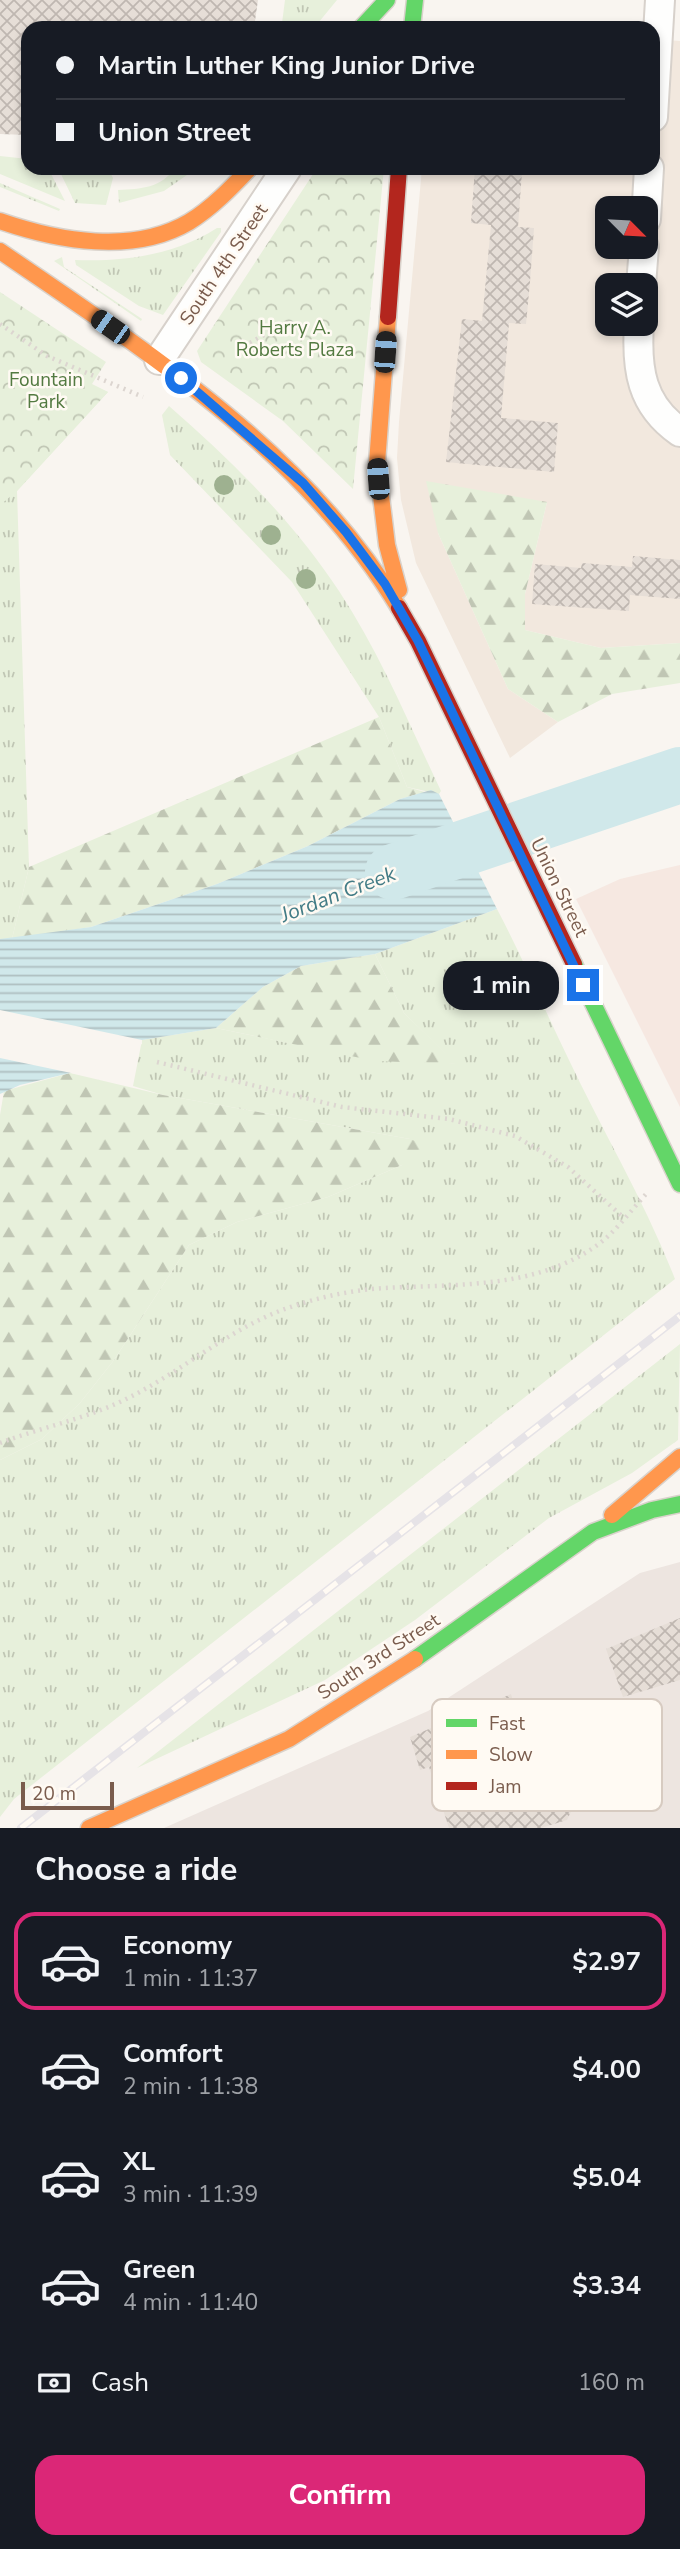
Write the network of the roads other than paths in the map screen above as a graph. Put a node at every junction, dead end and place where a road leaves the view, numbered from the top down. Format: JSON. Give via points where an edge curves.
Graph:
{"nodes":[{"id":1,"x":387,"y":0,"type":"edge"},
{"id":2,"x":402,"y":0,"type":"edge"},
{"id":3,"x":415,"y":0,"type":"edge"},
{"id":4,"x":660,"y":0,"type":"edge"},
{"id":5,"x":368,"y":21,"type":"edge"},
{"id":6,"x":386,"y":21,"type":"edge"},
{"id":7,"x":413,"y":21,"type":"edge"},
{"id":8,"x":659,"y":21,"type":"edge"},
{"id":9,"x":244,"y":175,"type":"edge"},
{"id":10,"x":283,"y":175,"type":"edge"},
{"id":11,"x":398,"y":175,"type":"edge"},
{"id":12,"x":649,"y":175,"type":"edge"},
{"id":13,"x":647,"y":196,"type":"edge"},
{"id":14,"x":0,"y":221,"type":"edge"},
{"id":15,"x":0,"y":251,"type":"edge"},
{"id":16,"x":639,"y":336,"type":"edge"},
{"id":17,"x":159,"y":360,"type":"junction"},
{"id":18,"x":680,"y":432,"type":"edge"},
{"id":19,"x":418,"y":641,"type":"junction"},
{"id":20,"x":680,"y":1184,"type":"edge"},
{"id":21,"x":680,"y":1457,"type":"edge"},
{"id":22,"x":680,"y":1504,"type":"edge"},
{"id":23,"x":593,"y":1532,"type":"junction"},
{"id":24,"x":89,"y":1828,"type":"edge"}],
"edges":[{"from":1,"to":5,"type":"main road"},
{"from":2,"to":6,"type":"street"},
{"from":3,"to":7,"type":"main road"},
{"from":4,"to":8,"type":"street"},
{"from":9,"to":14,"type":"main road","via":[[187,224],[132,241],[70,239],[27,232]]},
{"from":10,"to":17,"type":"street","name":"South 4th Street"},
{"from":11,"to":19,"type":"main road","via":[[377,463],[387,545]]},
{"from":12,"to":13,"type":"street"},
{"from":15,"to":17,"type":"main road"},
{"from":16,"to":18,"type":"street","via":[[639,375],[649,402]]},
{"from":17,"to":19,"type":"main road","via":[[303,483],[385,584]]},
{"from":19,"to":20,"type":"main road","name":"Union Street"},
{"from":21,"to":23,"type":"main road"},
{"from":22,"to":23,"type":"main road","name":"South 3rd Street"},
{"from":23,"to":24,"type":"main road","name":"South 3rd Street","via":[[422,1655],[289,1739]]}]}
